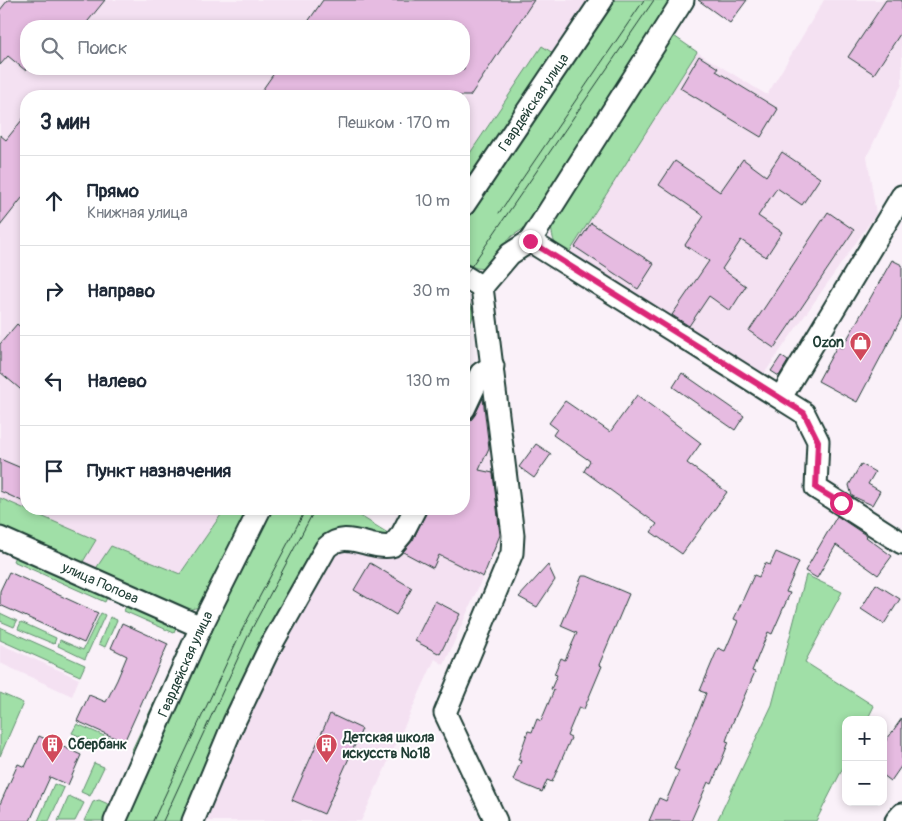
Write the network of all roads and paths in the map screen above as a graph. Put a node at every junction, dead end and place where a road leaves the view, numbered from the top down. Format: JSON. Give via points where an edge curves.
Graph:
{"nodes":[{"id":1,"x":602,"y":0,"type":"edge"},
{"id":2,"x":683,"y":0,"type":"edge"},
{"id":3,"x":470,"y":196,"type":"edge"},
{"id":4,"x":902,"y":196,"type":"edge"},
{"id":5,"x":530,"y":241,"type":"junction"},
{"id":6,"x":470,"y":280,"type":"edge"},
{"id":7,"x":482,"y":287,"type":"junction"},
{"id":8,"x":492,"y":366,"type":"junction"},
{"id":9,"x":470,"y":396,"type":"edge"},
{"id":10,"x":781,"y":397,"type":"junction"},
{"id":11,"x":257,"y":515,"type":"edge"},
{"id":12,"x":412,"y":515,"type":"edge"},
{"id":13,"x":0,"y":538,"type":"edge"},
{"id":14,"x":902,"y":543,"type":"edge"},
{"id":15,"x":201,"y":627,"type":"junction"},
{"id":16,"x":902,"y":814,"type":"edge"},
{"id":17,"x":115,"y":821,"type":"edge"},
{"id":18,"x":193,"y":821,"type":"edge"},
{"id":19,"x":496,"y":821,"type":"edge"},
{"id":20,"x":896,"y":821,"type":"edge"}],
"edges":[{"from":1,"to":3,"type":"street","name":"Гвардейская улица"},
{"from":2,"to":5,"type":"street"},
{"from":4,"to":10,"type":"street"},
{"from":5,"to":7,"type":"street","via":[[510,254]]},
{"from":5,"to":10,"type":"street"},
{"from":6,"to":7,"type":"street"},
{"from":7,"to":8,"type":"street"},
{"from":8,"to":9,"type":"street","via":[[481,373]]},
{"from":8,"to":19,"type":"street","via":[[513,535],[512,554],[445,713]]},
{"from":10,"to":14,"type":"street","via":[[804,413],[818,441],[816,488]]},
{"from":11,"to":15,"type":"street","name":"Гвардейская улица"},
{"from":12,"to":18,"type":"street","via":[[392,546],[384,548],[343,539],[334,540],[326,548],[266,655]]},
{"from":13,"to":15,"type":"street","name":"улица Попова"},
{"from":15,"to":17,"type":"street","name":"Гвардейская улица"},
{"from":16,"to":20,"type":"street"}]}
